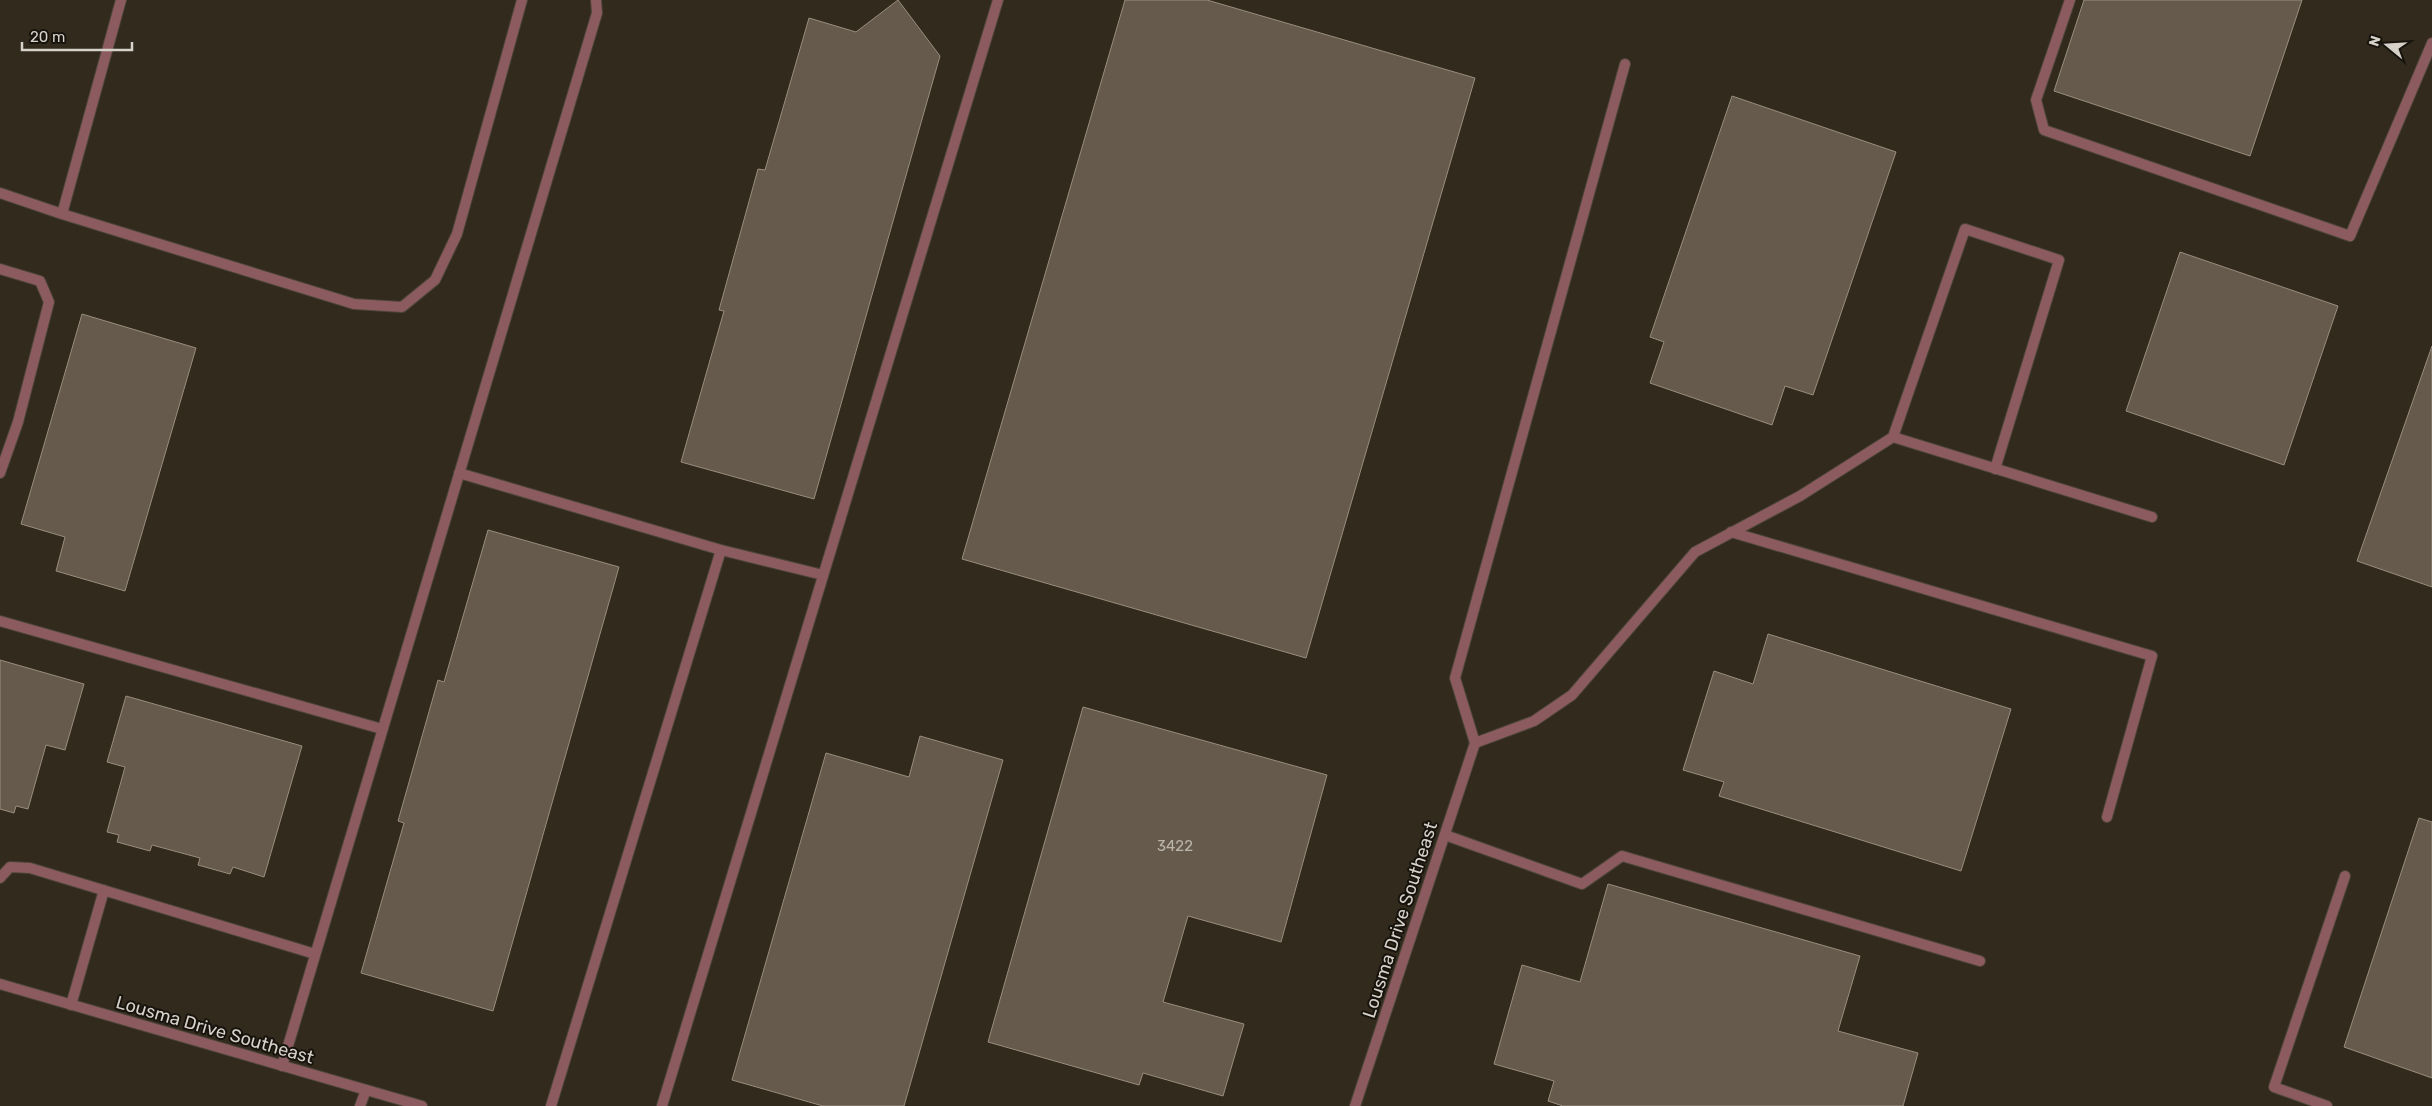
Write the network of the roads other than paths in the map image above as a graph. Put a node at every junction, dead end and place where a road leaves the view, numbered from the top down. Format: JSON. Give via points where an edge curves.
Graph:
{"nodes":[{"id":1,"x":121,"y":0,"type":"edge"},
{"id":2,"x":522,"y":0,"type":"edge"},
{"id":3,"x":596,"y":0,"type":"edge"},
{"id":4,"x":998,"y":0,"type":"edge"},
{"id":5,"x":2070,"y":0,"type":"edge"},
{"id":6,"x":2432,"y":43,"type":"edge"},
{"id":7,"x":1625,"y":64,"type":"dead end"},
{"id":8,"x":0,"y":193,"type":"edge"},
{"id":9,"x":62,"y":214,"type":"junction"},
{"id":10,"x":0,"y":269,"type":"edge"},
{"id":11,"x":1893,"y":437,"type":"junction"},
{"id":12,"x":1995,"y":469,"type":"junction"},
{"id":13,"x":459,"y":472,"type":"junction"},
{"id":14,"x":0,"y":473,"type":"edge"},
{"id":15,"x":2152,"y":517,"type":"dead end"},
{"id":16,"x":1731,"y":532,"type":"junction"},
{"id":17,"x":721,"y":550,"type":"junction"},
{"id":18,"x":823,"y":575,"type":"junction"},
{"id":19,"x":0,"y":622,"type":"edge"},
{"id":20,"x":382,"y":729,"type":"junction"},
{"id":21,"x":1475,"y":743,"type":"junction"},
{"id":22,"x":2107,"y":817,"type":"dead end"},
{"id":23,"x":1445,"y":835,"type":"junction"},
{"id":24,"x":2345,"y":876,"type":"dead end"},
{"id":25,"x":0,"y":878,"type":"edge"},
{"id":26,"x":104,"y":890,"type":"junction"},
{"id":27,"x":315,"y":954,"type":"junction"},
{"id":28,"x":1980,"y":961,"type":"dead end"},
{"id":29,"x":0,"y":984,"type":"edge"},
{"id":30,"x":70,"y":1004,"type":"junction"},
{"id":31,"x":282,"y":1066,"type":"junction"},
{"id":32,"x":366,"y":1090,"type":"junction"},
{"id":33,"x":360,"y":1106,"type":"edge"},
{"id":34,"x":422,"y":1106,"type":"edge"},
{"id":35,"x":551,"y":1106,"type":"edge"},
{"id":36,"x":662,"y":1106,"type":"edge"},
{"id":37,"x":1355,"y":1106,"type":"edge"},
{"id":38,"x":2328,"y":1106,"type":"edge"}],
"edges":[{"from":1,"to":9,"type":"street"},
{"from":2,"to":9,"type":"street","via":[[457,234],[435,280],[402,307],[354,304]]},
{"from":3,"to":13,"type":"street","via":[[597,13]]},
{"from":4,"to":18,"type":"street"},
{"from":5,"to":6,"type":"street","via":[[2036,100],[2044,130],[2350,236]]},
{"from":7,"to":21,"type":"street","via":[[1455,678]]},
{"from":8,"to":9,"type":"street"},
{"from":10,"to":14,"type":"street","via":[[40,280],[50,302],[18,422]]},
{"from":11,"to":12,"type":"street"},
{"from":11,"to":12,"type":"street","via":[[1965,229],[2059,260]]},
{"from":11,"to":16,"type":"street","via":[[1800,496]]},
{"from":12,"to":15,"type":"street"},
{"from":13,"to":17,"type":"street"},
{"from":13,"to":20,"type":"street"},
{"from":16,"to":21,"type":"street","via":[[1695,552],[1572,695],[1534,721]]},
{"from":16,"to":22,"type":"street","via":[[2152,656]]},
{"from":17,"to":18,"type":"street"},
{"from":17,"to":35,"type":"street"},
{"from":18,"to":36,"type":"street"},
{"from":19,"to":20,"type":"street"},
{"from":20,"to":27,"type":"street"},
{"from":21,"to":23,"type":"street","name":"Lousma Drive Southeast"},
{"from":23,"to":28,"type":"street","via":[[1582,884],[1622,856]]},
{"from":23,"to":37,"type":"street","name":"Lousma Drive Southeast"},
{"from":24,"to":38,"type":"street","via":[[2274,1087]]},
{"from":25,"to":26,"type":"street","via":[[10,867],[30,868]]},
{"from":26,"to":27,"type":"street"},
{"from":26,"to":30,"type":"street"},
{"from":27,"to":31,"type":"street"},
{"from":29,"to":30,"type":"street","name":"Lousma Drive Southeast"},
{"from":30,"to":31,"type":"street","name":"Lousma Drive Southeast"},
{"from":31,"to":32,"type":"street","name":"Lousma Drive Southeast"},
{"from":32,"to":33,"type":"street"},
{"from":32,"to":34,"type":"street","name":"Lousma Drive Southeast"}]}
